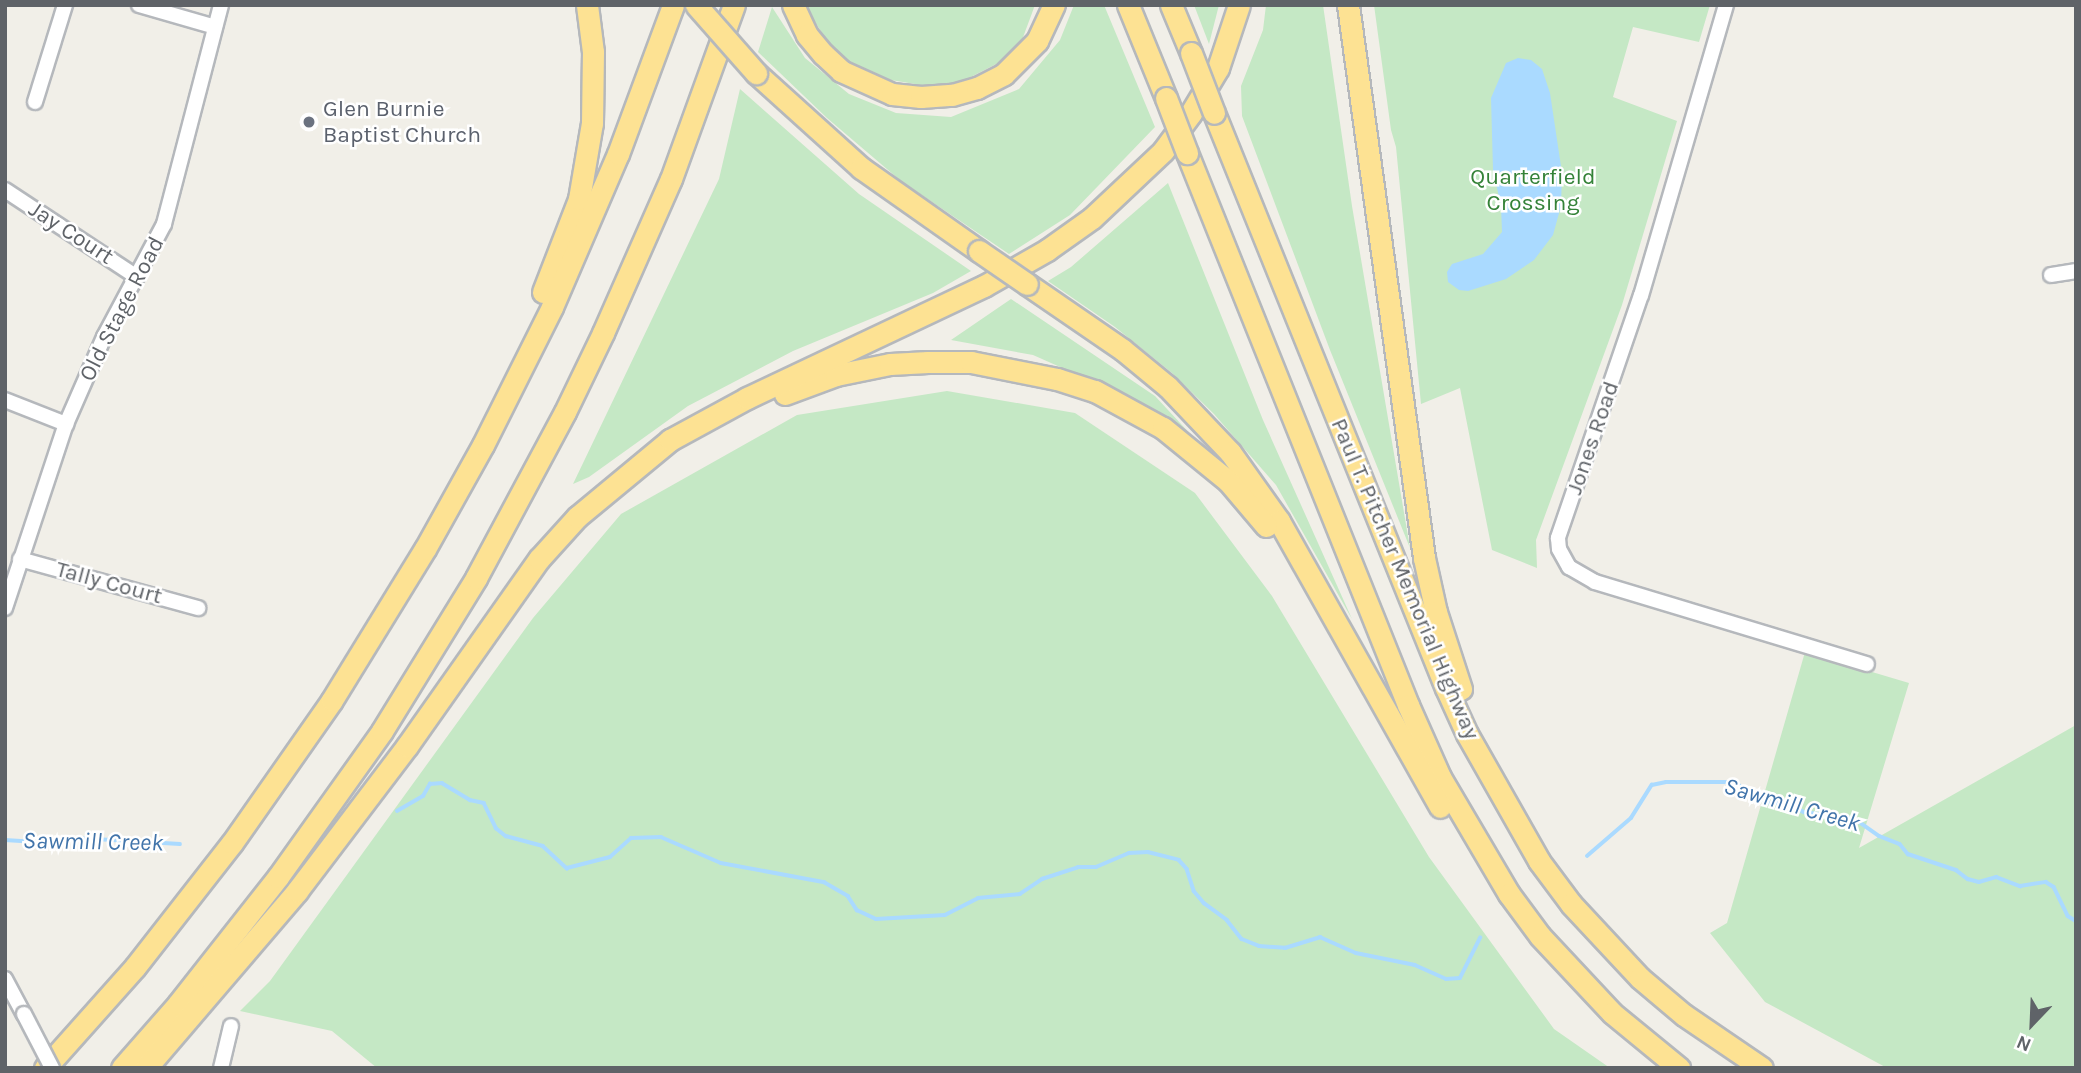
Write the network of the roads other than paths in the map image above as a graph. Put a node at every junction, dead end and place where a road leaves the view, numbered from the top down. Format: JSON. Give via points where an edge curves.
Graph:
{"nodes":[{"id":1,"x":65,"y":5,"type":"edge"},
{"id":2,"x":139,"y":5,"type":"edge"},
{"id":3,"x":221,"y":5,"type":"edge"},
{"id":4,"x":587,"y":5,"type":"edge"},
{"id":5,"x":673,"y":5,"type":"edge"},
{"id":6,"x":696,"y":5,"type":"edge"},
{"id":7,"x":734,"y":5,"type":"edge"},
{"id":8,"x":793,"y":5,"type":"edge"},
{"id":9,"x":1054,"y":5,"type":"edge"},
{"id":10,"x":1128,"y":5,"type":"edge"},
{"id":11,"x":1171,"y":5,"type":"edge"},
{"id":12,"x":1238,"y":5,"type":"edge"},
{"id":13,"x":1347,"y":5,"type":"edge"},
{"id":14,"x":1726,"y":5,"type":"edge"},
{"id":15,"x":215,"y":27,"type":"junction"},
{"id":16,"x":35,"y":102,"type":"dead end"},
{"id":17,"x":5,"y":190,"type":"edge"},
{"id":18,"x":2076,"y":271,"type":"edge"},
{"id":19,"x":2051,"y":275,"type":"dead end"},
{"id":20,"x":137,"y":277,"type":"junction"},
{"id":21,"x":5,"y":400,"type":"edge"},
{"id":22,"x":66,"y":424,"type":"junction"},
{"id":23,"x":670,"y":440,"type":"junction"},
{"id":24,"x":483,"y":445,"type":"junction"},
{"id":25,"x":19,"y":559,"type":"junction"},
{"id":26,"x":5,"y":608,"type":"edge"},
{"id":27,"x":198,"y":608,"type":"dead end"},
{"id":28,"x":1334,"y":619,"type":"junction"},
{"id":29,"x":1867,"y":664,"type":"dead end"},
{"id":30,"x":1496,"y":781,"type":"junction"},
{"id":31,"x":1569,"y":970,"type":"junction"},
{"id":32,"x":5,"y":979,"type":"edge"},
{"id":33,"x":231,"y":1026,"type":"dead end"},
{"id":34,"x":45,"y":1068,"type":"edge"},
{"id":35,"x":52,"y":1068,"type":"edge"},
{"id":36,"x":122,"y":1068,"type":"edge"},
{"id":37,"x":146,"y":1068,"type":"edge"},
{"id":38,"x":221,"y":1068,"type":"edge"},
{"id":39,"x":1679,"y":1068,"type":"edge"},
{"id":40,"x":1762,"y":1068,"type":"edge"}],
"edges":[{"from":1,"to":16,"type":"street"},
{"from":2,"to":15,"type":"street"},
{"from":3,"to":15,"type":"street","name":"Old Stage Road"},
{"from":4,"to":24,"type":"highway","via":[[593,52],[592,123],[579,199]]},
{"from":5,"to":24,"type":"highway","via":[[586,230]]},
{"from":6,"to":28,"type":"highway","bridge":true,"via":[[757,73],[861,168],[1124,350],[1201,419],[1255,486]]},
{"from":7,"to":36,"type":"highway","via":[[671,179],[604,333],[476,578],[382,731],[278,877]]},
{"from":8,"to":9,"type":"highway","via":[[807,35],[842,71],[892,94],[921,97],[952,95],[1004,74],[1037,41]]},
{"from":10,"to":31,"type":"highway","name":"Paul T. Pitcher Memorial Highway","bridge":true,"via":[[1440,777],[1509,894]]},
{"from":11,"to":30,"type":"highway","name":"Paul T. Pitcher Memorial Highway","bridge":true,"via":[[1446,688]]},
{"from":12,"to":23,"type":"highway","via":[[1218,68],[1191,113],[1163,151],[1092,218],[984,286],[747,398]]},
{"from":13,"to":30,"type":"highway","via":[[1424,558],[1458,682]]},
{"from":14,"to":29,"type":"street","name":"Jones Road","via":[[1645,283],[1558,538],[1559,549],[1569,567],[1595,582]]},
{"from":15,"to":20,"type":"street","name":"Old Stage Road","via":[[173,196]]},
{"from":17,"to":20,"type":"street","name":"Jay Court"},
{"from":18,"to":19,"type":"street"},
{"from":20,"to":22,"type":"street","name":"Old Stage Road","via":[[104,337]]},
{"from":21,"to":22,"type":"street"},
{"from":22,"to":25,"type":"street","name":"Old Stage Road"},
{"from":23,"to":28,"type":"highway","via":[[836,375],[890,364],[971,362],[1057,379],[1130,408],[1198,453],[1256,511]]},
{"from":23,"to":37,"type":"highway","via":[[578,517],[539,559],[350,823]]},
{"from":24,"to":34,"type":"highway","via":[[379,626],[287,767],[143,957]]},
{"from":25,"to":26,"type":"street","name":"Old Stage Road"},
{"from":25,"to":27,"type":"street","name":"Tally Court"},
{"from":28,"to":31,"type":"highway","via":[[1460,841],[1503,901]]},
{"from":30,"to":40,"type":"highway","name":"Paul T. Pitcher Memorial Highway","via":[[1539,861],[1570,905],[1640,978],[1684,1015]]},
{"from":31,"to":39,"type":"highway","name":"Paul T. Pitcher Memorial Highway","via":[[1612,1013]]},
{"from":32,"to":35,"type":"street","bridge":true},
{"from":33,"to":38,"type":"street"}]}
